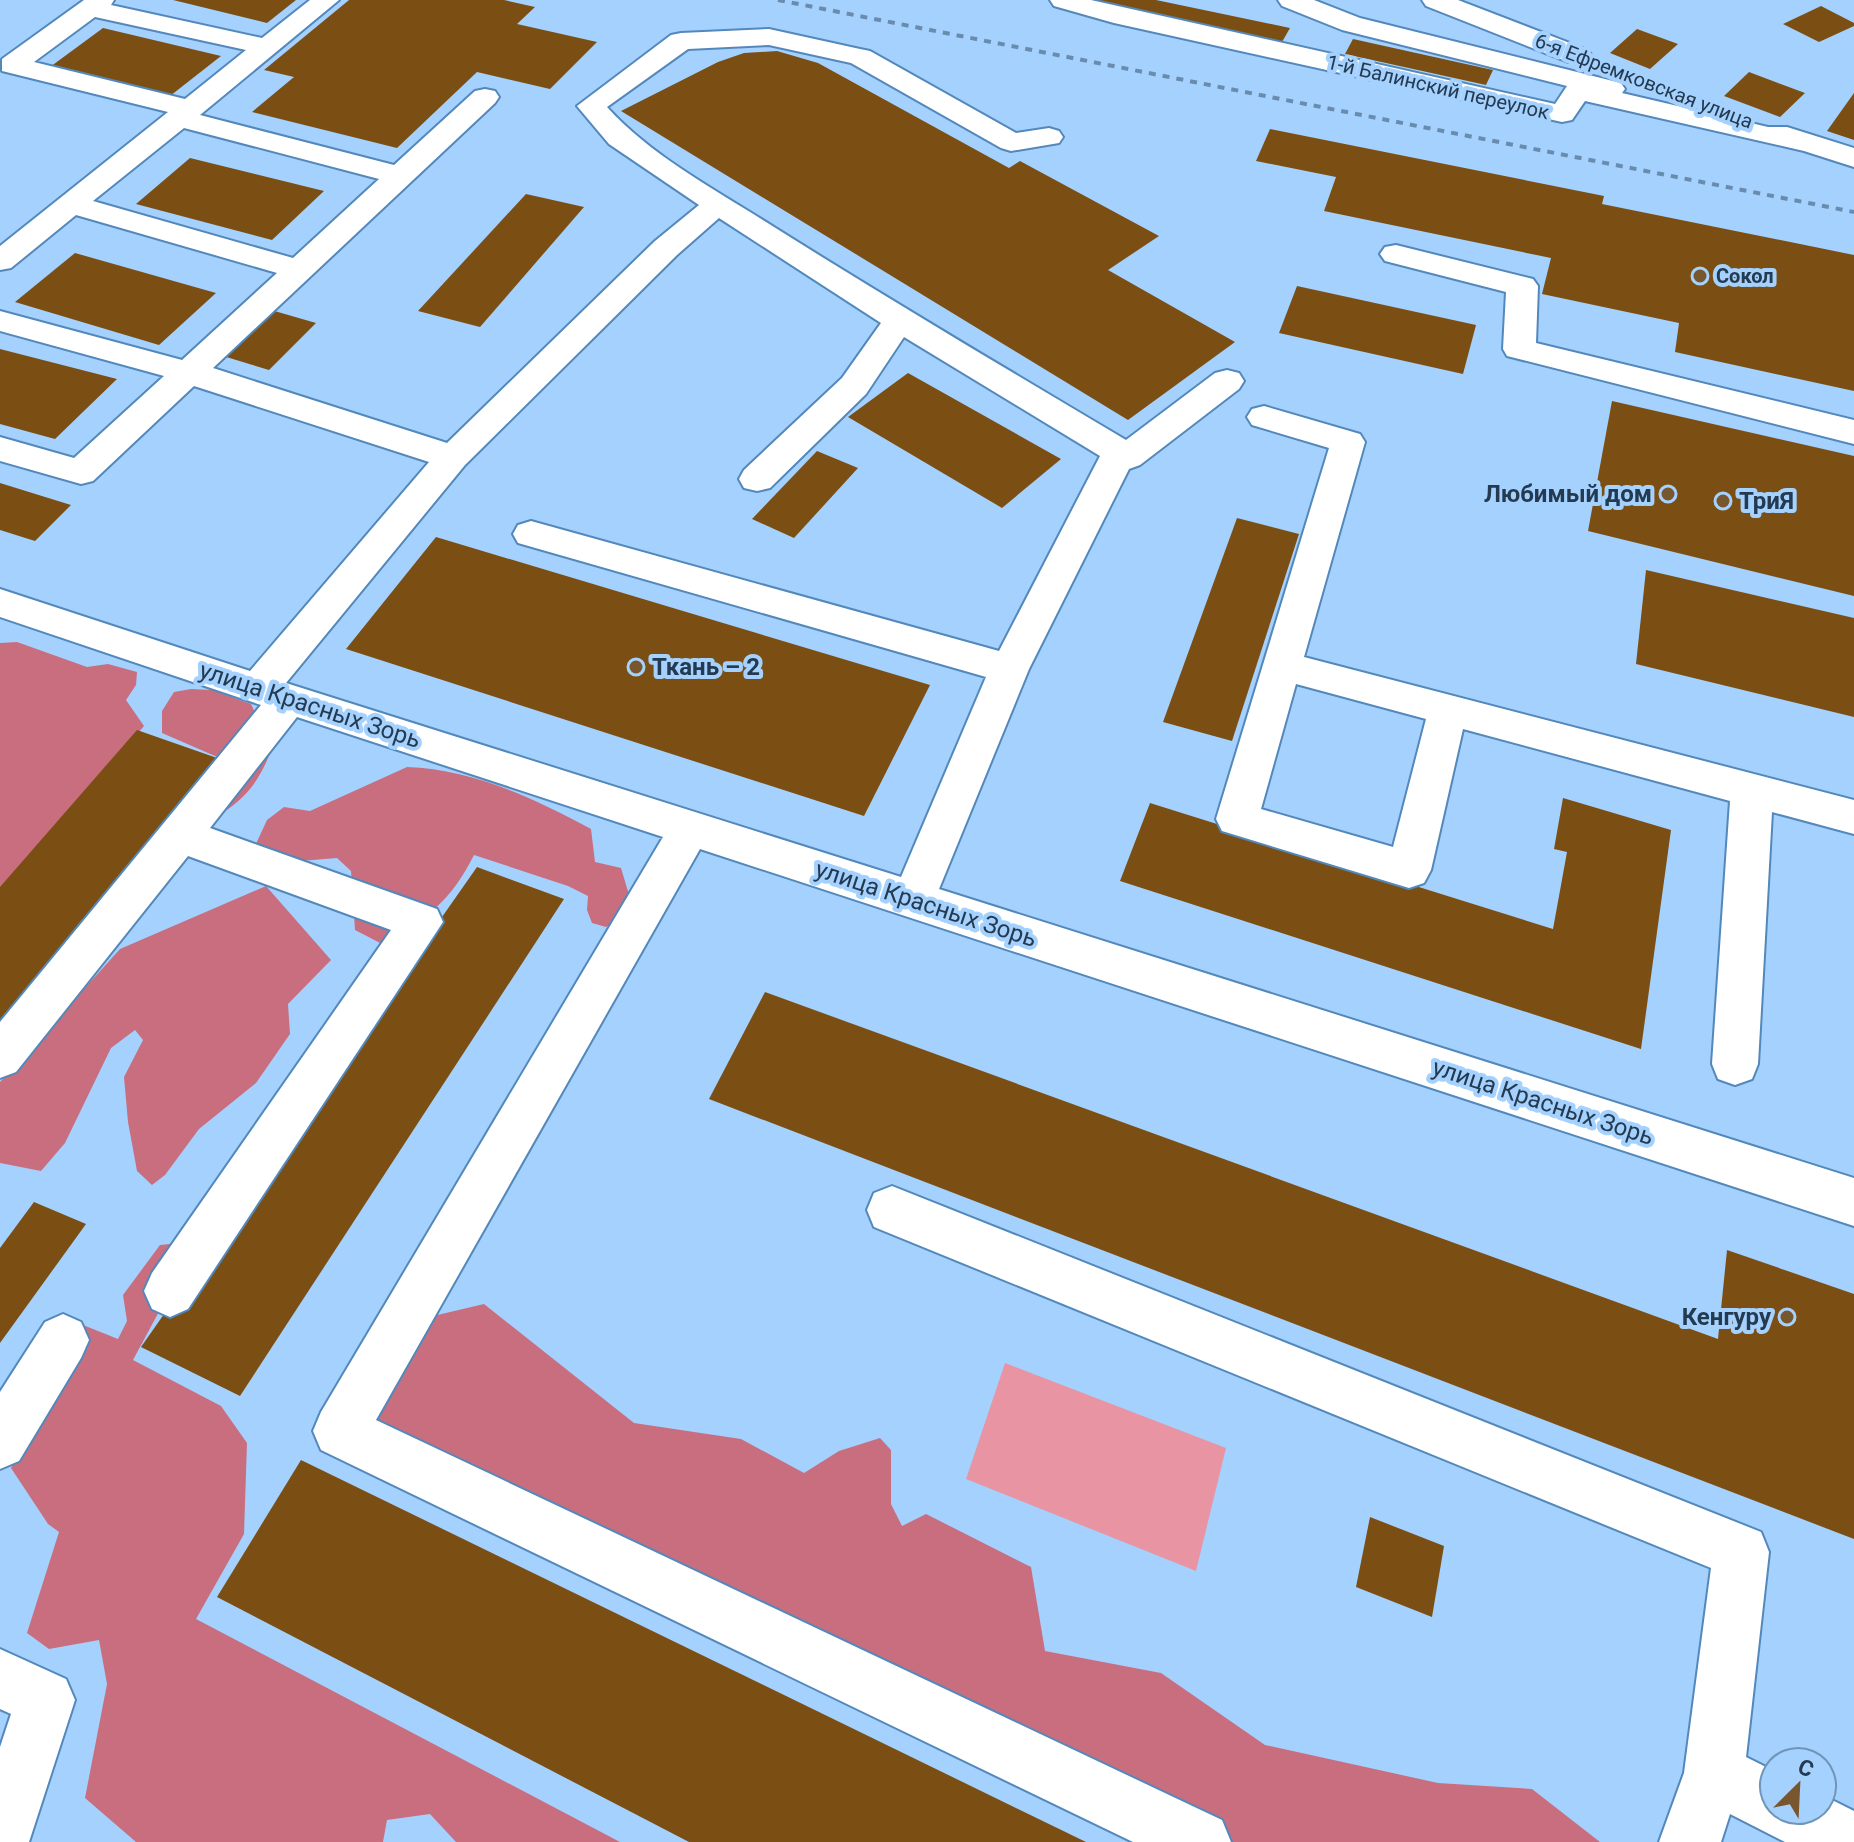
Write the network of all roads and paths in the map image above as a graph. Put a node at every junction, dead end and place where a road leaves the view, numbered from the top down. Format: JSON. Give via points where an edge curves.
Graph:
{"nodes":[{"id":1,"x":326,"y":0,"type":"edge"},
{"id":2,"x":1063,"y":0,"type":"edge"},
{"id":3,"x":1291,"y":0,"type":"edge"},
{"id":4,"x":1435,"y":0,"type":"edge"},
{"id":5,"x":96,"y":4,"type":"edge"},
{"id":6,"x":267,"y":47,"type":"junction"},
{"id":7,"x":6,"y":67,"type":"edge"},
{"id":8,"x":485,"y":97,"type":"dead end"},
{"id":9,"x":184,"y":113,"type":"junction"},
{"id":10,"x":1049,"y":137,"type":"dead end"},
{"id":11,"x":1802,"y":143,"type":"junction"},
{"id":12,"x":1854,"y":158,"type":"edge"},
{"id":13,"x":400,"y":176,"type":"junction"},
{"id":14,"x":70,"y":204,"type":"junction"},
{"id":15,"x":718,"y":204,"type":"junction"},
{"id":16,"x":15,"y":218,"type":"dead end"},
{"id":17,"x":45,"y":225,"type":"junction"},
{"id":18,"x":1396,"y":254,"type":"dead end"},
{"id":19,"x":0,"y":261,"type":"edge"},
{"id":20,"x":299,"y":269,"type":"junction"},
{"id":21,"x":899,"y":320,"type":"junction"},
{"id":22,"x":0,"y":321,"type":"edge"},
{"id":23,"x":188,"y":372,"type":"junction"},
{"id":24,"x":1227,"y":381,"type":"dead end"},
{"id":25,"x":1264,"y":417,"type":"dead end"},
{"id":26,"x":1854,"y":432,"type":"edge"},
{"id":27,"x":0,"y":449,"type":"edge"},
{"id":28,"x":1120,"y":452,"type":"junction"},
{"id":29,"x":453,"y":457,"type":"junction"},
{"id":30,"x":757,"y":479,"type":"dead end"},
{"id":31,"x":531,"y":534,"type":"dead end"},
{"id":32,"x":6,"y":615,"type":"edge"},
{"id":33,"x":1283,"y":666,"type":"junction"},
{"id":34,"x":1009,"y":669,"type":"junction"},
{"id":35,"x":273,"y":694,"type":"junction"},
{"id":36,"x":1448,"y":709,"type":"junction"},
{"id":37,"x":1752,"y":790,"type":"junction"},
{"id":38,"x":1854,"y":817,"type":"edge"},
{"id":39,"x":690,"y":828,"type":"junction"},
{"id":40,"x":180,"y":835,"type":"junction"},
{"id":41,"x":913,"y":900,"type":"junction"},
{"id":42,"x":0,"y":1057,"type":"edge"},
{"id":43,"x":1735,"y":1064,"type":"dead end"},
{"id":44,"x":1854,"y":1202,"type":"edge"},
{"id":45,"x":892,"y":1210,"type":"dead end"},
{"id":46,"x":170,"y":1291,"type":"dead end"},
{"id":47,"x":63,"y":1340,"type":"dead end"},
{"id":48,"x":0,"y":1442,"type":"edge"},
{"id":49,"x":0,"y":1678,"type":"edge"},
{"id":50,"x":1714,"y":1773,"type":"junction"},
{"id":51,"x":1758,"y":1796,"type":"edge"},
{"id":52,"x":1818,"y":1826,"type":"edge"},
{"id":53,"x":14,"y":1835,"type":"edge"},
{"id":54,"x":1200,"y":1842,"type":"edge"},
{"id":55,"x":1690,"y":1842,"type":"edge"},
{"id":56,"x":1850,"y":1842,"type":"edge"}],
"edges":[{"from":1,"to":6,"type":"street"},
{"from":2,"to":11,"type":"street","name":"1-й Балинский переулок","via":[[1562,114],[1578,91]]},
{"from":3,"to":11,"type":"street","via":[[1351,24]]},
{"from":4,"to":11,"type":"street","name":"6-я Ефремковская улица"},
{"from":5,"to":6,"type":"street"},
{"from":5,"to":7,"type":"street"},
{"from":6,"to":9,"type":"street"},
{"from":7,"to":9,"type":"street"},
{"from":8,"to":13,"type":"street"},
{"from":9,"to":13,"type":"street"},
{"from":9,"to":14,"type":"street"},
{"from":10,"to":15,"type":"street","via":[[1011,142],[860,57],[769,37],[681,41],[591,106],[619,138]]},
{"from":11,"to":12,"type":"street","name":"6-я Ефремковская улица"},
{"from":13,"to":20,"type":"street"},
{"from":14,"to":17,"type":"street"},
{"from":14,"to":20,"type":"street"},
{"from":15,"to":21,"type":"street"},
{"from":15,"to":29,"type":"street"},
{"from":16,"to":17,"type":"street"},
{"from":17,"to":19,"type":"street"},
{"from":18,"to":26,"type":"street","via":[[1522,286],[1519,349]]},
{"from":20,"to":23,"type":"street"},
{"from":21,"to":28,"type":"street"},
{"from":21,"to":30,"type":"street","via":[[854,386]]},
{"from":22,"to":23,"type":"street"},
{"from":23,"to":27,"type":"street","via":[[81,472]]},
{"from":23,"to":29,"type":"street"},
{"from":24,"to":28,"type":"street","via":[[1128,457]]},
{"from":25,"to":33,"type":"street","via":[[1348,442]]},
{"from":28,"to":34,"type":"street"},
{"from":29,"to":35,"type":"street"},
{"from":31,"to":34,"type":"street"},
{"from":32,"to":35,"type":"street","name":"улица Красных Зорь"},
{"from":33,"to":36,"type":"street"},
{"from":33,"to":36,"type":"street","via":[[1237,819],[1409,870]]},
{"from":34,"to":41,"type":"street"},
{"from":35,"to":39,"type":"street","name":"улица Красных Зорь"},
{"from":35,"to":40,"type":"street"},
{"from":36,"to":37,"type":"street"},
{"from":37,"to":38,"type":"street"},
{"from":37,"to":43,"type":"street"},
{"from":39,"to":41,"type":"street","name":"улица Красных Зорь"},
{"from":39,"to":54,"type":"street","via":[[340,1431]]},
{"from":40,"to":42,"type":"street"},
{"from":40,"to":46,"type":"street","via":[[421,922]]},
{"from":41,"to":44,"type":"street","name":"улица Красных Зорь"},
{"from":45,"to":50,"type":"street","via":[[1741,1552]]},
{"from":47,"to":48,"type":"street"},
{"from":49,"to":53,"type":"street","via":[[45,1700]]},
{"from":50,"to":51,"type":"street"},
{"from":50,"to":55,"type":"street"},
{"from":52,"to":56,"type":"street"}]}
